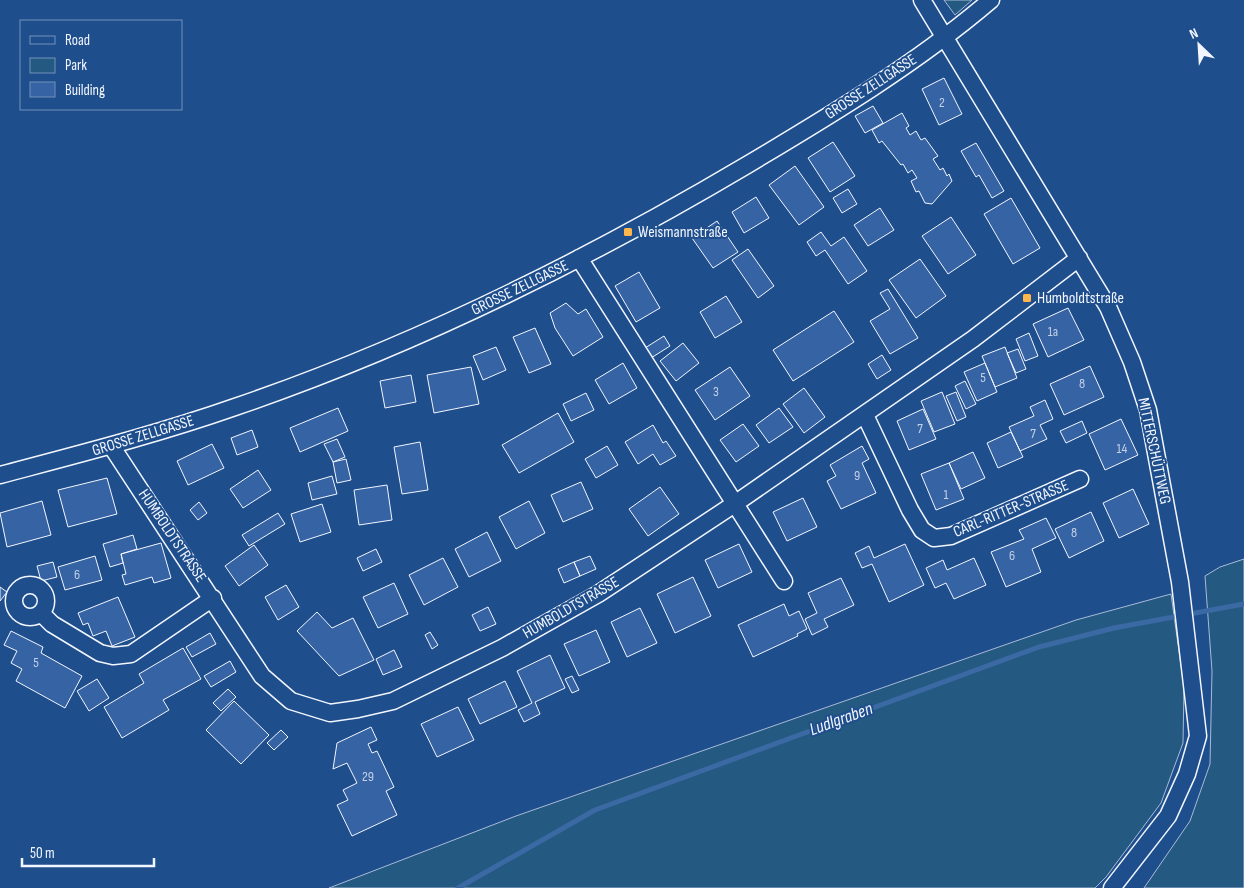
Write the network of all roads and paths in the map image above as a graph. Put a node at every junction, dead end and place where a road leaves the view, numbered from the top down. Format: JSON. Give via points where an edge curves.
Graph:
{"nodes":[{"id":1,"x":922,"y":0,"type":"edge"},
{"id":2,"x":991,"y":0,"type":"edge"},
{"id":3,"x":946,"y":38,"type":"junction"},
{"id":4,"x":579,"y":258,"type":"junction"},
{"id":5,"x":1078,"y":258,"type":"junction"},
{"id":6,"x":865,"y":415,"type":"junction"},
{"id":7,"x":112,"y":447,"type":"junction"},
{"id":8,"x":0,"y":475,"type":"edge"},
{"id":9,"x":1080,"y":479,"type":"dead end"},
{"id":10,"x":736,"y":504,"type":"junction"},
{"id":11,"x":784,"y":581,"type":"dead end"},
{"id":12,"x":213,"y":598,"type":"junction"},
{"id":13,"x":41,"y":613,"type":"dead end"},
{"id":14,"x":1112,"y":888,"type":"edge"}],
"edges":[{"from":1,"to":3,"type":"street","name":"MITTERSCHÜTTWEG"},
{"from":2,"to":3,"type":"street","name":"GROSSE ZELLGASSE"},
{"from":3,"to":4,"type":"street","name":"GROSSE ZELLGASSE","via":[[819,122],[683,202]]},
{"from":3,"to":5,"type":"street","name":"MITTERSCHÜTTWEG"},
{"from":4,"to":7,"type":"street","name":"GROSSE ZELLGASSE","via":[[464,315],[351,364],[236,407]]},
{"from":4,"to":10,"type":"street"},
{"from":5,"to":6,"type":"street","name":"HUMBOLDTSTRASSE","via":[[973,339]]},
{"from":5,"to":14,"type":"street","name":"MITTERSCHÜTTWEG","via":[[1108,307],[1148,410],[1181,589],[1198,736],[1187,774],[1168,816]]},
{"from":6,"to":9,"type":"street","name":"CARL-RITTER-STRASSE","via":[[910,510],[922,530],[934,538],[951,536]]},
{"from":6,"to":10,"type":"street","name":"HUMBOLDTSTRASSE"},
{"from":7,"to":8,"type":"street","name":"GROSSE ZELLGASSE"},
{"from":7,"to":12,"type":"street","name":"HUMBOLDTSTRASSE"},
{"from":10,"to":11,"type":"street"},
{"from":10,"to":12,"type":"street","name":"HUMBOLDTSTRASSE","via":[[598,594],[502,648],[393,701],[358,709],[330,713],[291,701],[262,676]]},
{"from":12,"to":13,"type":"street","via":[[132,654],[113,656],[100,653],[52,624]]}]}
